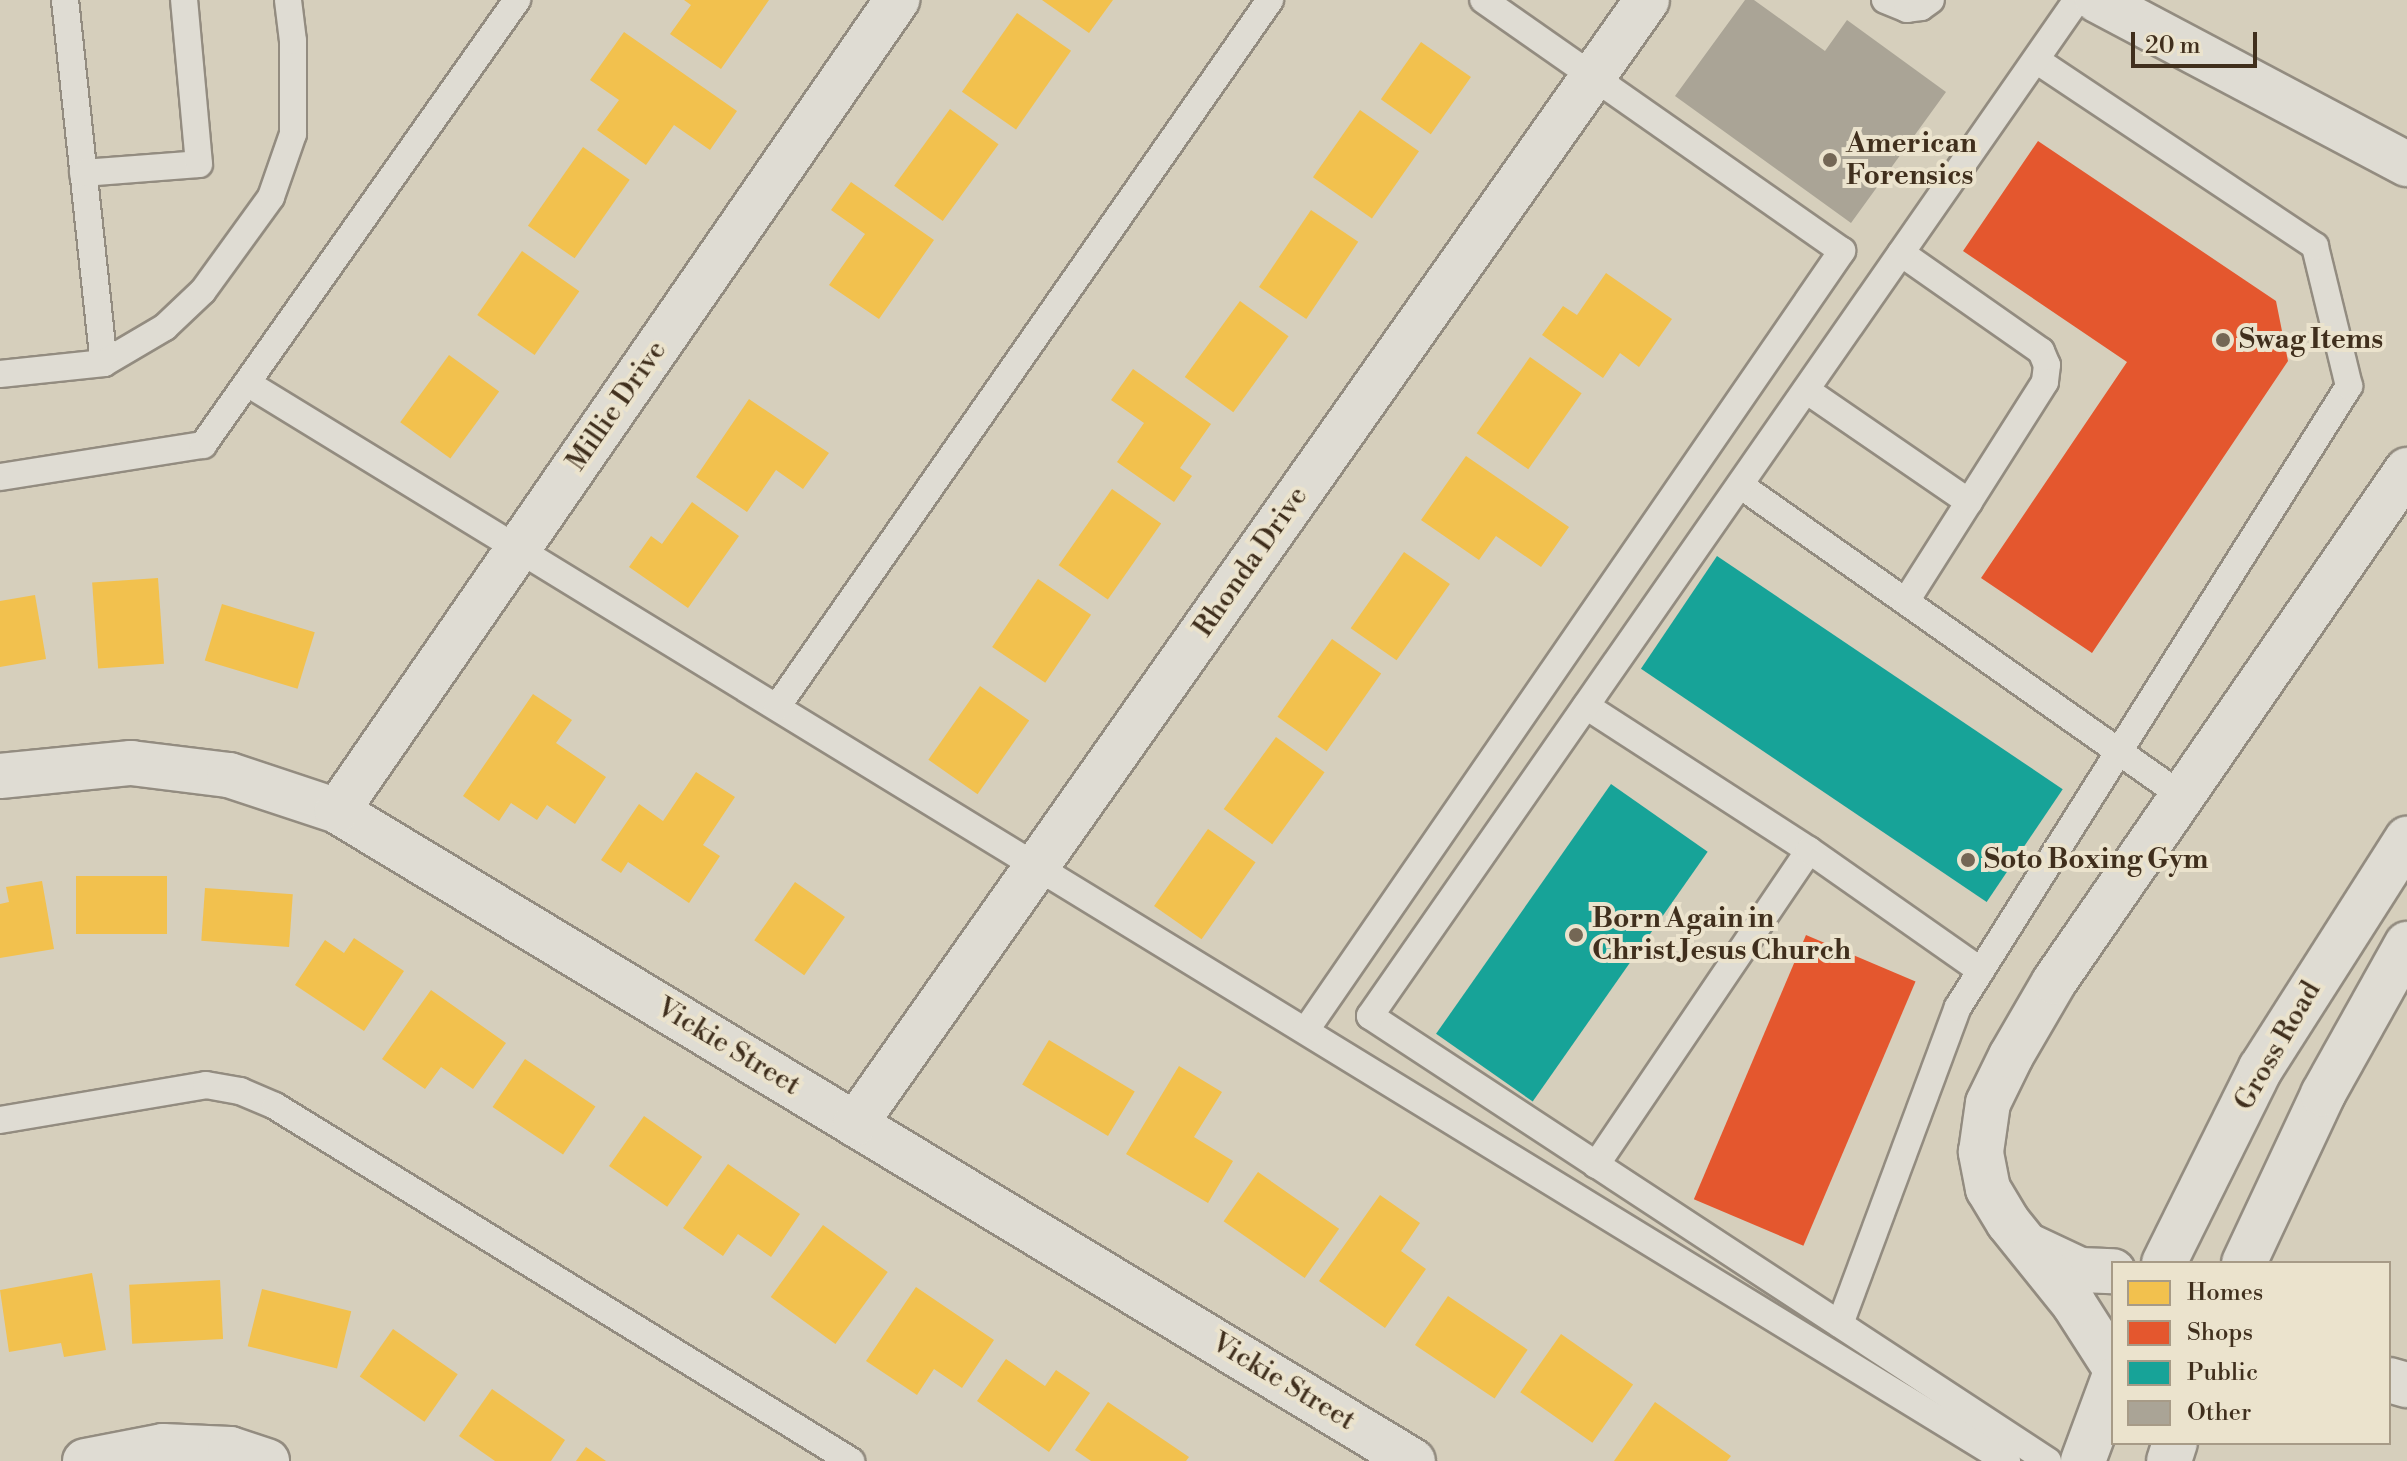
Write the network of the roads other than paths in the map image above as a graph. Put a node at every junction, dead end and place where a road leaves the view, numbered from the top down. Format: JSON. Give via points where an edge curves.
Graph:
{"nodes":[{"id":1,"x":65,"y":0,"type":"edge"},
{"id":2,"x":184,"y":0,"type":"edge"},
{"id":3,"x":288,"y":0,"type":"edge"},
{"id":4,"x":517,"y":0,"type":"edge"},
{"id":5,"x":897,"y":0,"type":"edge"},
{"id":6,"x":1270,"y":0,"type":"edge"},
{"id":7,"x":1483,"y":0,"type":"edge"},
{"id":8,"x":1647,"y":0,"type":"edge"},
{"id":9,"x":1885,"y":0,"type":"edge"},
{"id":10,"x":1931,"y":0,"type":"edge"},
{"id":11,"x":2077,"y":0,"type":"edge"},
{"id":12,"x":2097,"y":0,"type":"edge"},
{"id":13,"x":2036,"y":60,"type":"junction"},
{"id":14,"x":1593,"y":77,"type":"junction"},
{"id":15,"x":2407,"y":164,"type":"edge"},
{"id":16,"x":83,"y":173,"type":"junction"},
{"id":17,"x":1901,"y":253,"type":"junction"},
{"id":18,"x":104,"y":363,"type":"junction"},
{"id":19,"x":0,"y":374,"type":"edge"},
{"id":20,"x":247,"y":383,"type":"junction"},
{"id":21,"x":1806,"y":390,"type":"junction"},
{"id":22,"x":2407,"y":470,"type":"edge"},
{"id":23,"x":0,"y":477,"type":"edge"},
{"id":24,"x":1740,"y":485,"type":"junction"},
{"id":25,"x":1969,"y":502,"type":"junction"},
{"id":26,"x":518,"y":549,"type":"junction"},
{"id":27,"x":1906,"y":601,"type":"junction"},
{"id":28,"x":1586,"y":706,"type":"junction"},
{"id":29,"x":777,"y":707,"type":"junction"},
{"id":30,"x":2120,"y":751,"type":"junction"},
{"id":31,"x":0,"y":776,"type":"edge"},
{"id":32,"x":2182,"y":796,"type":"junction"},
{"id":33,"x":337,"y":811,"type":"junction"},
{"id":34,"x":2407,"y":839,"type":"edge"},
{"id":35,"x":1809,"y":850,"type":"junction"},
{"id":36,"x":1037,"y":865,"type":"junction"},
{"id":37,"x":2407,"y":944,"type":"edge"},
{"id":38,"x":1981,"y":971,"type":"junction"},
{"id":39,"x":1306,"y":1030,"type":"junction"},
{"id":40,"x":0,"y":1120,"type":"edge"},
{"id":41,"x":855,"y":1124,"type":"junction"},
{"id":42,"x":1596,"y":1165,"type":"junction"},
{"id":43,"x":2029,"y":1246,"type":"junction"},
{"id":44,"x":2171,"y":1248,"type":"edge"},
{"id":45,"x":2254,"y":1255,"type":"edge"},
{"id":46,"x":2140,"y":1261,"type":"edge"},
{"id":47,"x":2111,"y":1271,"type":"edge"},
{"id":48,"x":1840,"y":1324,"type":"junction"},
{"id":49,"x":2111,"y":1362,"type":"edge"},
{"id":50,"x":2111,"y":1385,"type":"edge"},
{"id":51,"x":85,"y":1461,"type":"edge"},
{"id":52,"x":267,"y":1461,"type":"edge"},
{"id":53,"x":851,"y":1461,"type":"edge"},
{"id":54,"x":1413,"y":1461,"type":"edge"},
{"id":55,"x":2007,"y":1461,"type":"edge"},
{"id":56,"x":2048,"y":1461,"type":"edge"},
{"id":57,"x":2083,"y":1461,"type":"edge"}],
"edges":[{"from":1,"to":16,"type":"lane"},
{"from":2,"to":16,"type":"lane","via":[[199,164]]},
{"from":3,"to":18,"type":"lane","via":[[293,134],[271,197],[203,291],[165,327]]},
{"from":4,"to":20,"type":"lane"},
{"from":5,"to":26,"type":"street","name":"Millie Drive"},
{"from":6,"to":29,"type":"lane"},
{"from":7,"to":14,"type":"lane"},
{"from":8,"to":14,"type":"street","name":"Rhonda Drive"},
{"from":9,"to":10,"type":"lane","via":[[1907,9]]},
{"from":11,"to":13,"type":"lane"},
{"from":12,"to":15,"type":"street"},
{"from":13,"to":17,"type":"lane"},
{"from":13,"to":30,"type":"lane","via":[[2315,246],[2349,386]]},
{"from":14,"to":36,"type":"street","name":"Rhonda Drive"},
{"from":14,"to":39,"type":"lane","via":[[1842,251]]},
{"from":16,"to":18,"type":"lane"},
{"from":17,"to":21,"type":"lane"},
{"from":17,"to":25,"type":"lane","via":[[2041,351],[2047,365],[2045,382]]},
{"from":18,"to":19,"type":"lane"},
{"from":20,"to":23,"type":"lane","via":[[203,445]]},
{"from":20,"to":26,"type":"lane"},
{"from":21,"to":24,"type":"lane"},
{"from":21,"to":25,"type":"lane"},
{"from":22,"to":32,"type":"street"},
{"from":24,"to":27,"type":"lane"},
{"from":24,"to":28,"type":"lane"},
{"from":25,"to":27,"type":"lane"},
{"from":26,"to":29,"type":"lane"},
{"from":26,"to":33,"type":"street","name":"Millie Drive"},
{"from":27,"to":30,"type":"lane"},
{"from":28,"to":35,"type":"lane"},
{"from":28,"to":42,"type":"lane","via":[[1370,1016]]},
{"from":29,"to":36,"type":"lane"},
{"from":30,"to":32,"type":"lane"},
{"from":30,"to":38,"type":"lane"},
{"from":31,"to":33,"type":"street","name":"Vickie Street","via":[[131,763],[229,775]]},
{"from":32,"to":43,"type":"street","via":[[2054,982],[1988,1103],[1981,1152],[1988,1189]]},
{"from":33,"to":41,"type":"street","name":"Vickie Street"},
{"from":34,"to":44,"type":"street","name":"Gross Road","via":[[2261,1068]]},
{"from":35,"to":38,"type":"lane"},
{"from":35,"to":42,"type":"lane"},
{"from":36,"to":39,"type":"lane"},
{"from":36,"to":41,"type":"street","name":"Rhonda Drive"},
{"from":37,"to":45,"type":"street","via":[[2323,1094]]},
{"from":38,"to":48,"type":"lane","via":[[1958,1007]]},
{"from":39,"to":55,"type":"lane"},
{"from":40,"to":53,"type":"lane","via":[[206,1085],[240,1091],[275,1106]]},
{"from":41,"to":54,"type":"street","name":"Vickie Street"},
{"from":42,"to":48,"type":"lane"},
{"from":43,"to":47,"type":"street","via":[[2080,1270]]},
{"from":43,"to":49,"type":"street"},
{"from":44,"to":46,"type":"street"},
{"from":48,"to":56,"type":"lane"},
{"from":50,"to":57,"type":"street"},
{"from":51,"to":52,"type":"street","via":[[163,1446],[230,1449]]}]}
